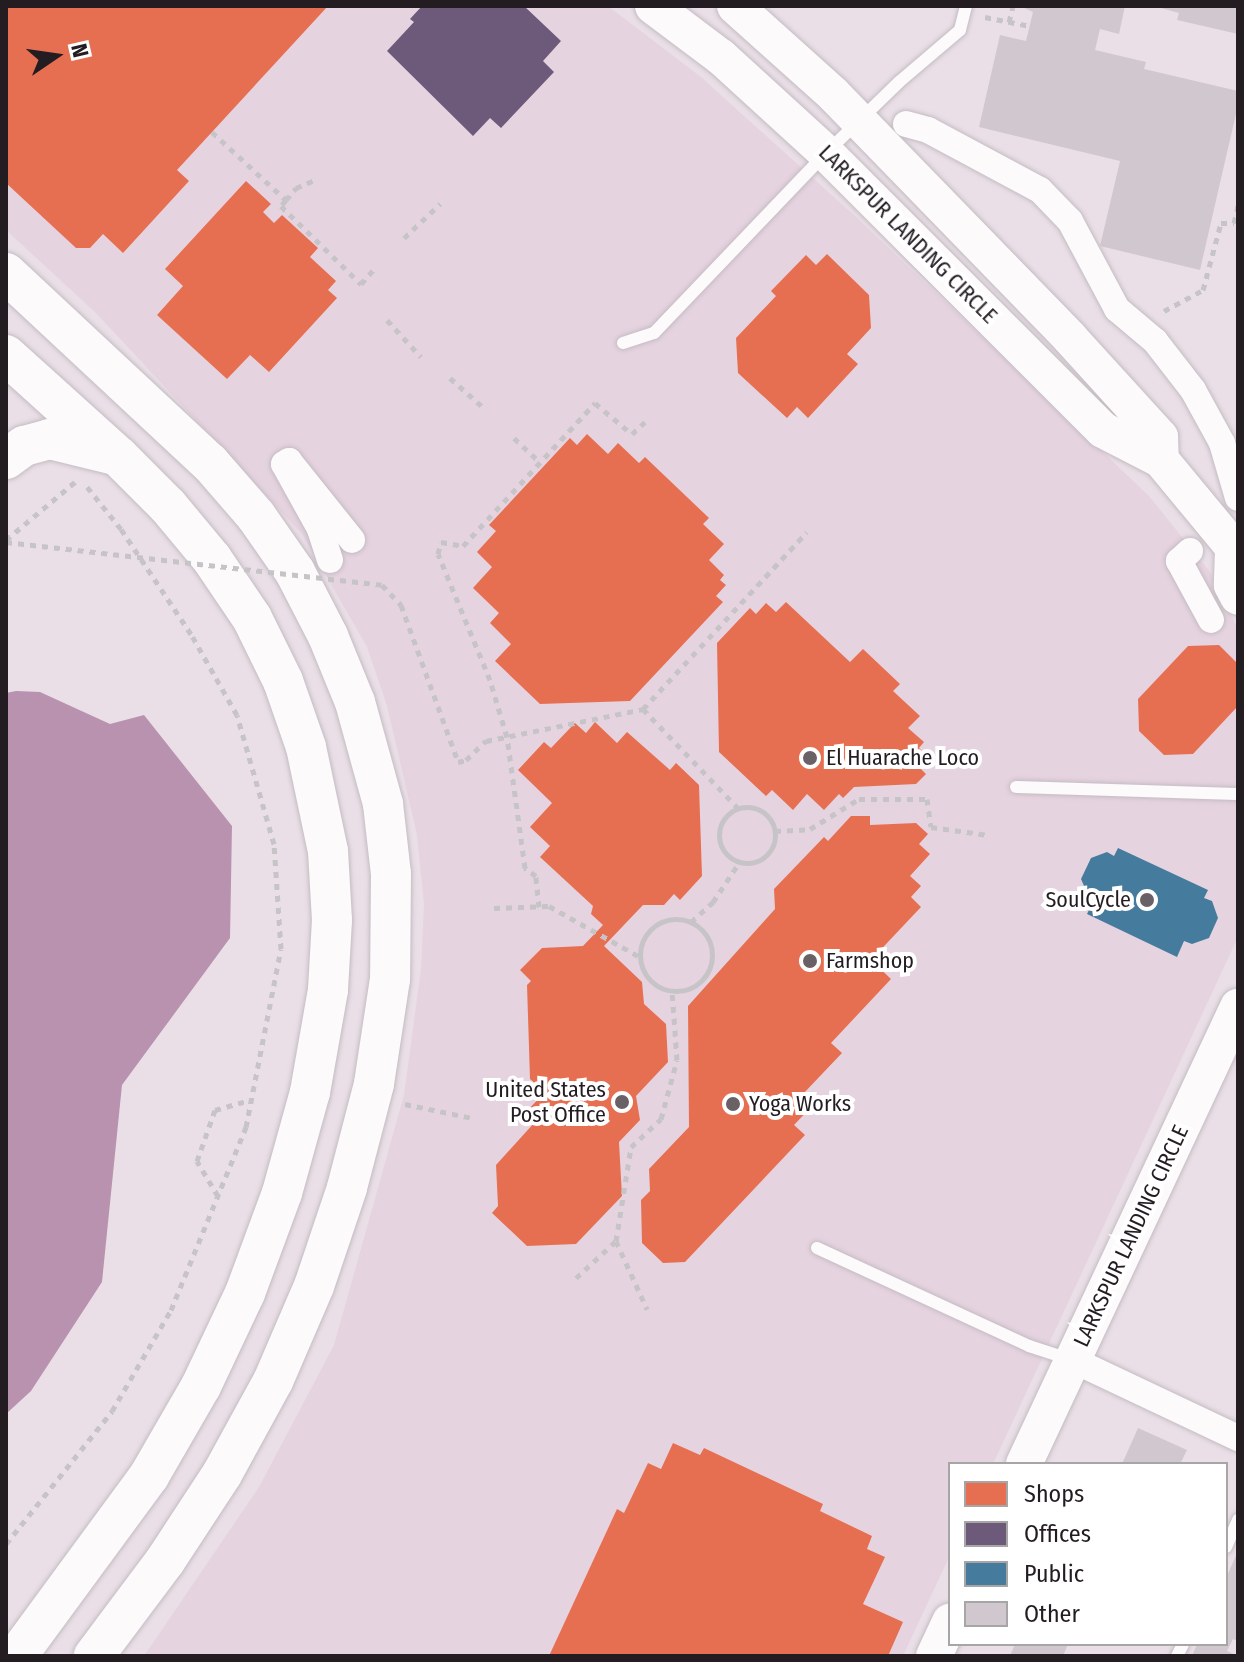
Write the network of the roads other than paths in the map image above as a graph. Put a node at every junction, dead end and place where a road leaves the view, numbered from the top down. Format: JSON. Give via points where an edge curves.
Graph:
{"nodes":[{"id":1,"x":653,"y":6,"type":"edge"},
{"id":2,"x":735,"y":6,"type":"edge"},
{"id":3,"x":966,"y":6,"type":"edge"},
{"id":4,"x":859,"y":120,"type":"junction"},
{"id":5,"x":906,"y":124,"type":"dead end"},
{"id":6,"x":826,"y":153,"type":"junction"},
{"id":7,"x":6,"y":273,"type":"edge"},
{"id":8,"x":623,"y":343,"type":"dead end"},
{"id":9,"x":6,"y":355,"type":"edge"},
{"id":10,"x":119,"y":457,"type":"junction"},
{"id":11,"x":6,"y":459,"type":"edge"},
{"id":12,"x":1161,"y":460,"type":"junction"},
{"id":13,"x":1238,"y":498,"type":"edge"},
{"id":14,"x":352,"y":540,"type":"dead end"},
{"id":15,"x":1236,"y":550,"type":"edge"},
{"id":16,"x":1190,"y":551,"type":"dead end"},
{"id":17,"x":330,"y":560,"type":"dead end"},
{"id":18,"x":1238,"y":597,"type":"edge"},
{"id":19,"x":1211,"y":620,"type":"dead end"},
{"id":20,"x":1016,"y":787,"type":"dead end"},
{"id":21,"x":1238,"y":794,"type":"edge"},
{"id":22,"x":1238,"y":1007,"type":"edge"},
{"id":23,"x":817,"y":1248,"type":"dead end"},
{"id":24,"x":1073,"y":1360,"type":"junction"},
{"id":25,"x":1238,"y":1438,"type":"edge"},
{"id":26,"x":1025,"y":1462,"type":"edge"},
{"id":27,"x":1238,"y":1520,"type":"edge"},
{"id":28,"x":1228,"y":1542,"type":"edge"},
{"id":29,"x":948,"y":1626,"type":"edge"},
{"id":30,"x":17,"y":1656,"type":"edge"},
{"id":31,"x":94,"y":1656,"type":"edge"},
{"id":32,"x":934,"y":1656,"type":"edge"}],
"edges":[{"from":1,"to":6,"type":"main road","name":"LARKSPUR LANDING CIRCLE","via":[[721,57]]},
{"from":2,"to":4,"type":"main road","name":"LARKSPUR LANDING CIRCLE"},
{"from":3,"to":4,"type":"lane","via":[[960,30]]},
{"from":4,"to":6,"type":"lane"},
{"from":4,"to":12,"type":"main road","name":"LARKSPUR LANDING CIRCLE","via":[[1160,437]]},
{"from":5,"to":13,"type":"street","via":[[928,130],[1040,190],[1070,221],[1117,309],[1151,338],[1193,390],[1222,443]]},
{"from":6,"to":8,"type":"lane","via":[[654,333]]},
{"from":6,"to":12,"type":"main road","name":"LARKSPUR LANDING CIRCLE","via":[[1103,430]]},
{"from":7,"to":31,"type":"main road","via":[[202,454],[256,516],[295,572],[355,702],[383,804],[391,874],[393,944],[381,1049],[357,1153],[314,1286],[273,1381],[222,1474]]},
{"from":9,"to":10,"type":"main road"},
{"from":10,"to":11,"type":"main road","via":[[50,439],[24,446]]},
{"from":10,"to":30,"type":"main road","via":[[212,559],[252,618],[283,681],[322,815],[331,884],[331,955],[321,1036],[301,1126],[271,1225],[232,1324],[149,1476]]},
{"from":12,"to":15,"type":"main road","name":"LARKSPUR LANDING CIRCLE"},
{"from":14,"to":17,"type":"street","via":[[289,461],[284,464],[320,529]]},
{"from":15,"to":18,"type":"main road","name":"LARKSPUR LANDING CIRCLE","via":[[1232,585]]},
{"from":16,"to":19,"type":"street","via":[[1179,561]]},
{"from":20,"to":21,"type":"lane"},
{"from":22,"to":24,"type":"main road","name":"LARKSPUR LANDING CIRCLE"},
{"from":23,"to":24,"type":"lane","via":[[1029,1346]]},
{"from":24,"to":25,"type":"street"},
{"from":24,"to":26,"type":"main road","name":"LARKSPUR LANDING CIRCLE"},
{"from":27,"to":28,"type":"lane"},
{"from":29,"to":32,"type":"main road"}]}
